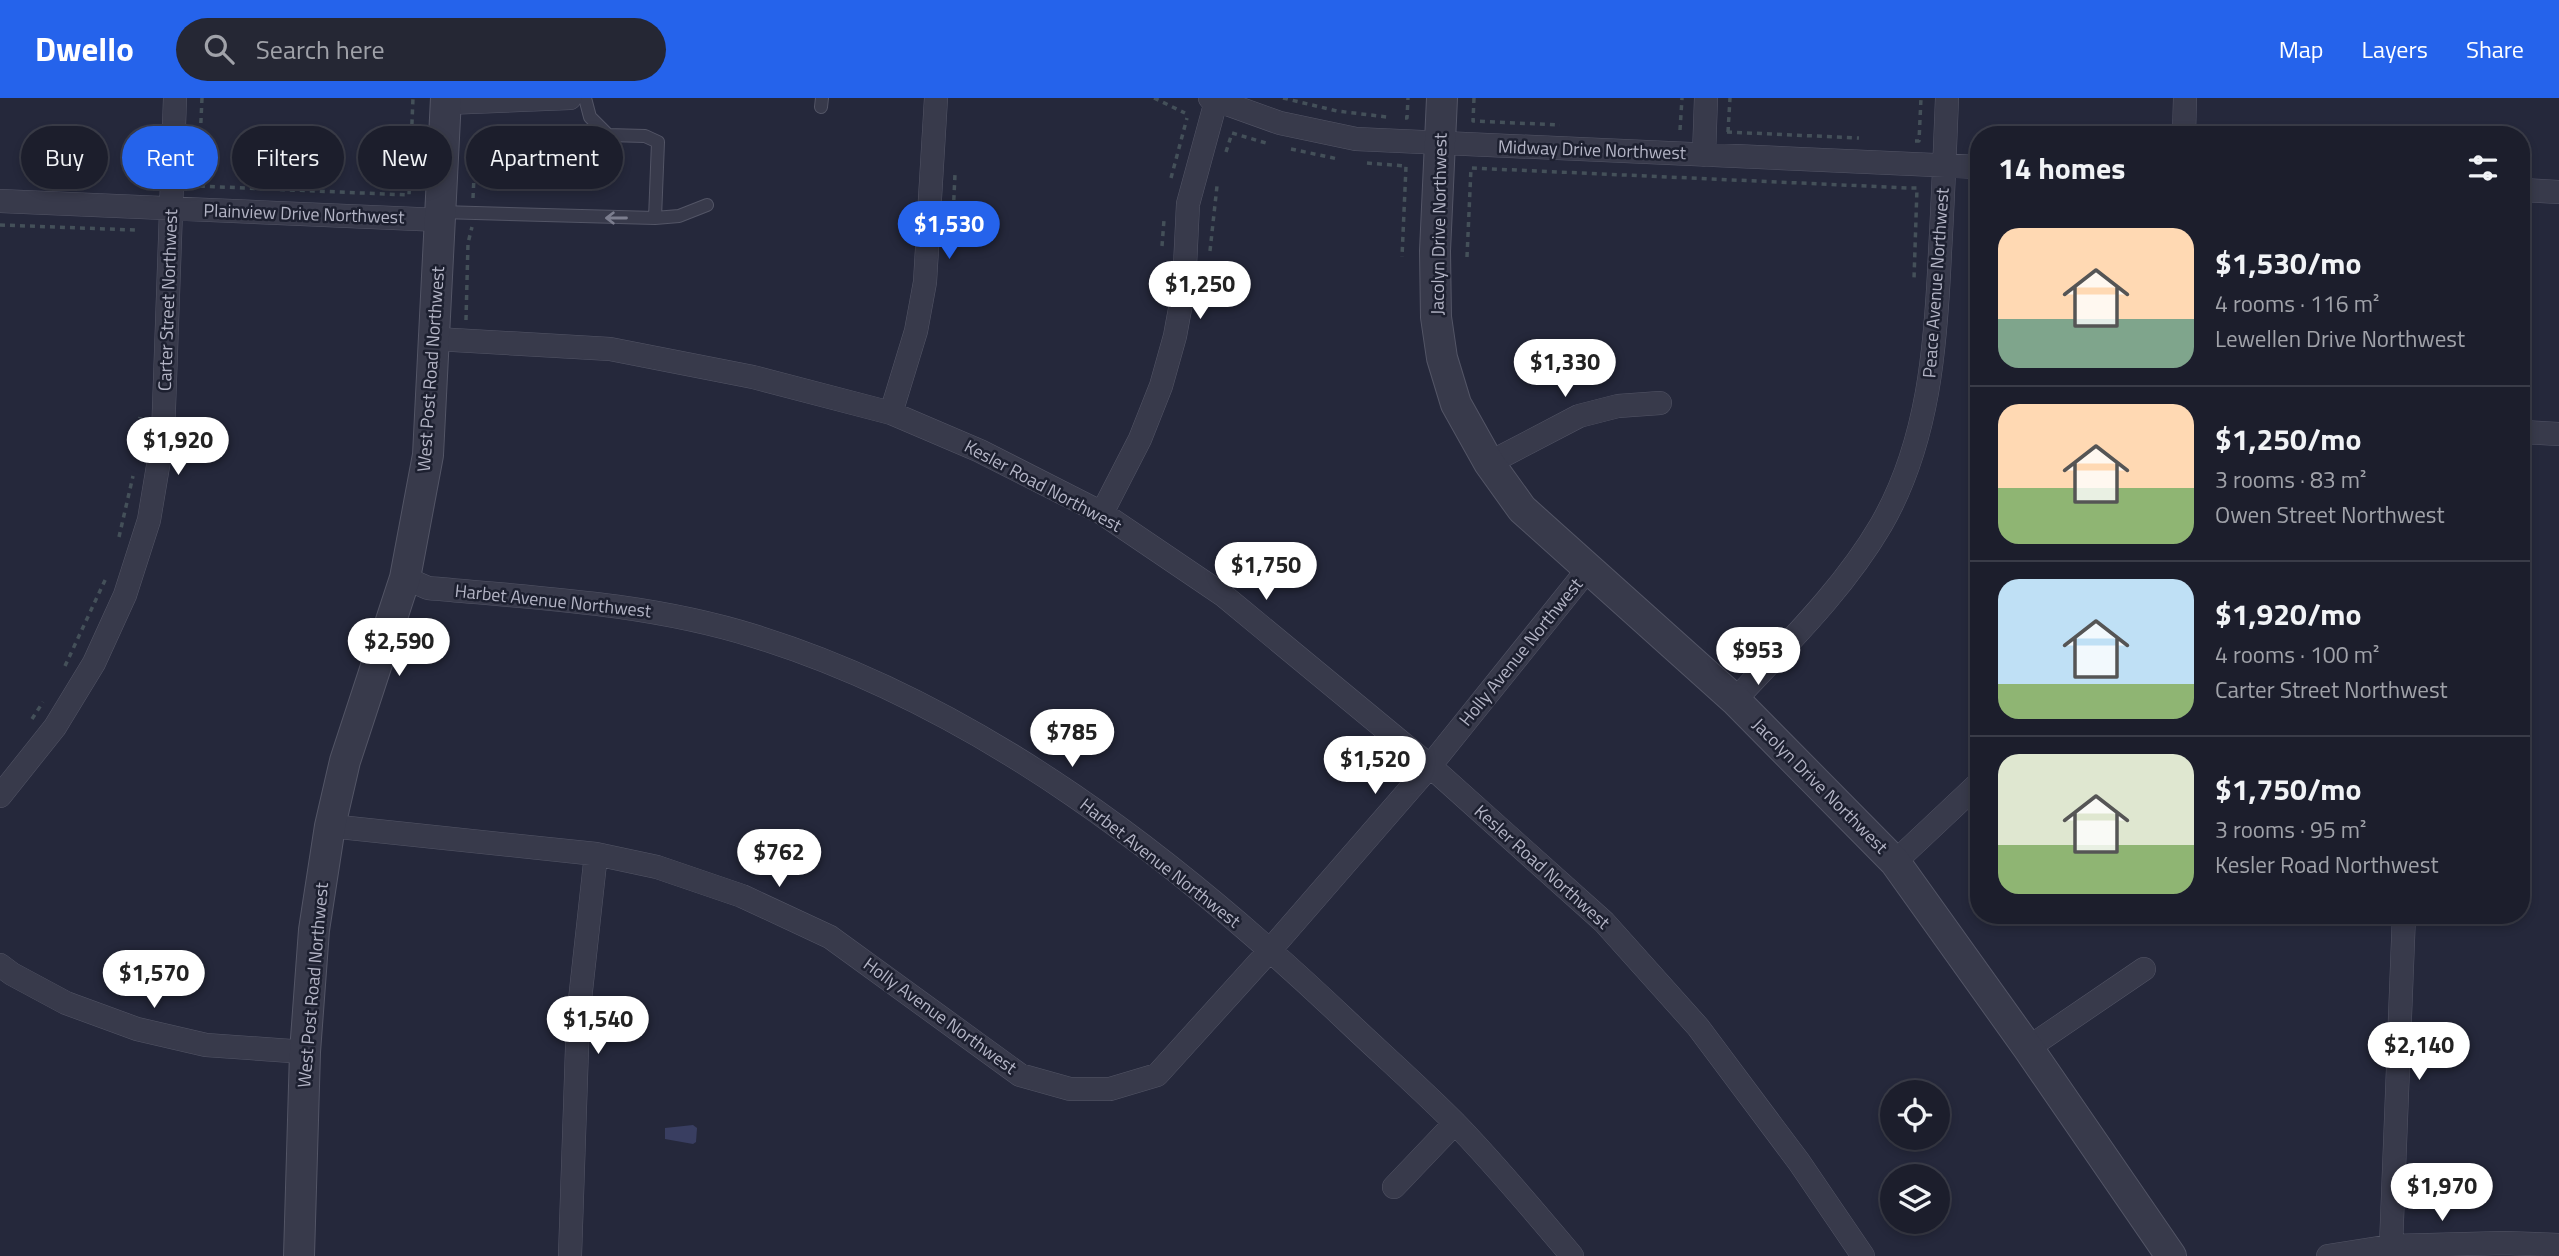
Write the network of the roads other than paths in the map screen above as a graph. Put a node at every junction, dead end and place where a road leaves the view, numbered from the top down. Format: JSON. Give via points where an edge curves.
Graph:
{"nodes":[{"id":1,"x":175,"y":98,"type":"edge"},
{"id":2,"x":570,"y":98,"type":"edge"},
{"id":3,"x":584,"y":98,"type":"edge"},
{"id":4,"x":936,"y":98,"type":"edge"},
{"id":5,"x":1442,"y":98,"type":"edge"},
{"id":6,"x":1706,"y":98,"type":"edge"},
{"id":7,"x":1947,"y":98,"type":"edge"},
{"id":8,"x":2185,"y":98,"type":"edge"},
{"id":9,"x":1213,"y":99,"type":"edge"},
{"id":10,"x":446,"y":100,"type":"edge"},
{"id":11,"x":2184,"y":126,"type":"edge"},
{"id":12,"x":1440,"y":144,"type":"junction"},
{"id":13,"x":1704,"y":155,"type":"junction"},
{"id":14,"x":1944,"y":166,"type":"junction"},
{"id":15,"x":1970,"y":167,"type":"edge"},
{"id":16,"x":2530,"y":190,"type":"edge"},
{"id":17,"x":2559,"y":192,"type":"edge"},
{"id":18,"x":0,"y":201,"type":"edge"},
{"id":19,"x":707,"y":205,"type":"dead end"},
{"id":20,"x":172,"y":208,"type":"junction"},
{"id":21,"x":440,"y":216,"type":"junction"},
{"id":22,"x":655,"y":218,"type":"junction"},
{"id":23,"x":436,"y":339,"type":"junction"},
{"id":24,"x":1660,"y":402,"type":"dead end"},
{"id":25,"x":891,"y":413,"type":"junction"},
{"id":26,"x":2530,"y":432,"type":"edge"},
{"id":27,"x":2559,"y":434,"type":"edge"},
{"id":28,"x":1489,"y":463,"type":"junction"},
{"id":29,"x":1102,"y":513,"type":"junction"},
{"id":30,"x":1588,"y":569,"type":"junction"},
{"id":31,"x":405,"y":578,"type":"junction"},
{"id":32,"x":1735,"y":700,"type":"junction"},
{"id":33,"x":1430,"y":766,"type":"junction"},
{"id":34,"x":1970,"y":791,"type":"edge"},
{"id":35,"x":0,"y":796,"type":"edge"},
{"id":36,"x":330,"y":826,"type":"junction"},
{"id":37,"x":596,"y":854,"type":"junction"},
{"id":38,"x":1895,"y":862,"type":"junction"},
{"id":39,"x":2404,"y":924,"type":"edge"},
{"id":40,"x":1271,"y":949,"type":"junction"},
{"id":41,"x":0,"y":965,"type":"edge"},
{"id":42,"x":2144,"y":969,"type":"dead end"},
{"id":43,"x":2028,"y":1048,"type":"junction"},
{"id":44,"x":305,"y":1052,"type":"junction"},
{"id":45,"x":1455,"y":1123,"type":"junction"},
{"id":46,"x":1394,"y":1187,"type":"dead end"},
{"id":47,"x":2559,"y":1244,"type":"edge"},
{"id":48,"x":2391,"y":1246,"type":"junction"},
{"id":49,"x":1564,"y":1253,"type":"edge"},
{"id":50,"x":299,"y":1256,"type":"edge"},
{"id":51,"x":570,"y":1256,"type":"edge"},
{"id":52,"x":1863,"y":1256,"type":"edge"},
{"id":53,"x":2171,"y":1256,"type":"edge"},
{"id":54,"x":2328,"y":1256,"type":"edge"}],
"edges":[{"from":1,"to":20,"type":"street","name":"Carter Street Northwest"},
{"from":2,"to":10,"type":"street"},
{"from":3,"to":22,"type":"lane","via":[[590,117],[608,135],[645,136],[658,142]]},
{"from":4,"to":25,"type":"street","via":[[921,215],[925,282],[916,331]]},
{"from":5,"to":12,"type":"street","name":"Jacolyn Drive Northwest"},
{"from":6,"to":13,"type":"street"},
{"from":7,"to":14,"type":"street","name":"Peace Avenue Northwest"},
{"from":8,"to":11,"type":"street"},
{"from":9,"to":12,"type":"street","name":"Midway Drive Northwest","via":[[1280,122],[1356,139]]},
{"from":9,"to":29,"type":"street","via":[[1188,204],[1184,287],[1175,336],[1140,439]]},
{"from":10,"to":21,"type":"street","name":"West Post Road Northwest"},
{"from":12,"to":13,"type":"street","name":"Midway Drive Northwest"},
{"from":12,"to":28,"type":"street","name":"Jacolyn Drive Northwest","via":[[1434,285],[1442,358],[1456,404]]},
{"from":13,"to":14,"type":"street","name":"Midway Drive Northwest"},
{"from":14,"to":15,"type":"street","name":"Midway Drive Northwest"},
{"from":14,"to":32,"type":"street","name":"Peace Avenue Northwest","via":[[1932,366],[1908,467],[1881,524],[1843,579]]},
{"from":16,"to":17,"type":"street"},
{"from":18,"to":20,"type":"street","name":"Plainview Drive Northwest"},
{"from":19,"to":22,"type":"lane","via":[[679,216]]},
{"from":20,"to":21,"type":"street","name":"Plainview Drive Northwest"},
{"from":20,"to":35,"type":"street","name":"Carter Street Northwest","via":[[163,436],[149,520],[125,594],[94,663],[55,727]]},
{"from":22,"to":21,"type":"lane","one_way":true},
{"from":21,"to":23,"type":"street","name":"West Post Road Northwest"},
{"from":23,"to":25,"type":"street","name":"Kesler Road Northwest","via":[[610,349],[753,377]]},
{"from":23,"to":31,"type":"street","name":"West Post Road Northwest","via":[[428,455]]},
{"from":24,"to":28,"type":"street","via":[[1580,416]]},
{"from":25,"to":29,"type":"street","name":"Kesler Road Northwest","via":[[980,451]]},
{"from":26,"to":27,"type":"street"},
{"from":28,"to":30,"type":"street","name":"Jacolyn Drive Northwest","via":[[1522,509]]},
{"from":29,"to":33,"type":"street","name":"Kesler Road Northwest","via":[[1223,595]]},
{"from":30,"to":32,"type":"street","name":"Jacolyn Drive Northwest"},
{"from":30,"to":33,"type":"street","name":"Holly Avenue Northwest"},
{"from":31,"to":36,"type":"street","name":"West Post Road Northwest","via":[[345,761]]},
{"from":31,"to":40,"type":"street","name":"Harbet Avenue Northwest","via":[[428,588],[636,607],[754,636],[866,678],[972,731],[1104,816]]},
{"from":32,"to":38,"type":"street","name":"Jacolyn Drive Northwest"},
{"from":33,"to":40,"type":"street","name":"Holly Avenue Northwest"},
{"from":33,"to":52,"type":"street","name":"Kesler Road Northwest","via":[[1604,922],[1698,1027]]},
{"from":34,"to":38,"type":"street"},
{"from":36,"to":37,"type":"street","name":"Holly Avenue Northwest"},
{"from":36,"to":44,"type":"street","name":"West Post Road Northwest","via":[[314,930]]},
{"from":37,"to":40,"type":"street","name":"Holly Avenue Northwest","via":[[657,867],[742,896],[830,937],[1020,1075],[1070,1089],[1110,1089],[1157,1075]]},
{"from":37,"to":51,"type":"street","via":[[578,1018]]},
{"from":38,"to":43,"type":"street","name":"Jacolyn Drive Northwest"},
{"from":39,"to":48,"type":"street"},
{"from":40,"to":45,"type":"street","name":"Harbet Avenue Northwest"},
{"from":41,"to":44,"type":"street","via":[[66,1003],[136,1029],[206,1045]]},
{"from":42,"to":43,"type":"street"},
{"from":43,"to":53,"type":"street","name":"Jacolyn Drive Northwest"},
{"from":44,"to":50,"type":"street","name":"West Post Road Northwest"},
{"from":45,"to":46,"type":"street"},
{"from":45,"to":49,"type":"street","name":"Harbet Avenue Northwest"},
{"from":47,"to":48,"type":"street"},
{"from":48,"to":54,"type":"street"}]}
